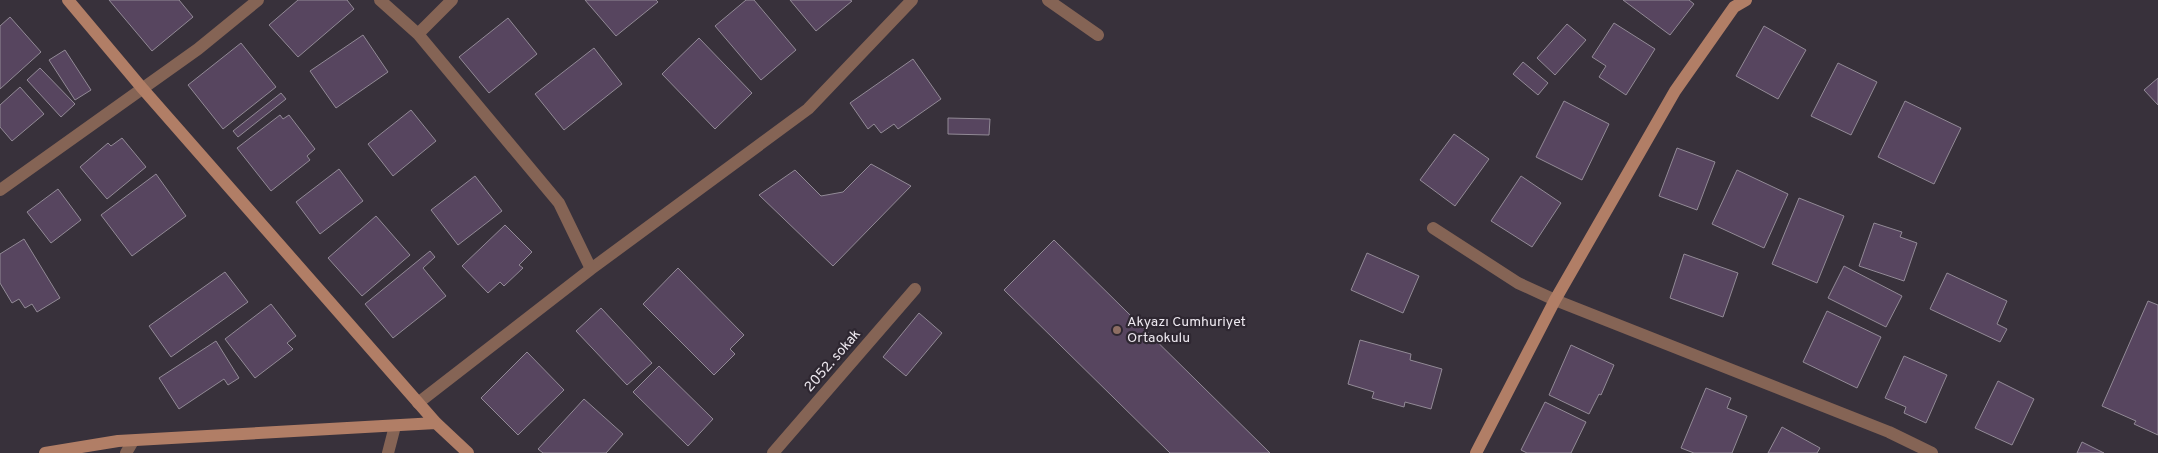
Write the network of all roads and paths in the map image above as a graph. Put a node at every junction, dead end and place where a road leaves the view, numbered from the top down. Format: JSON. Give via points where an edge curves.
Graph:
{"nodes":[{"id":1,"x":68,"y":0,"type":"edge"},
{"id":2,"x":258,"y":0,"type":"edge"},
{"id":3,"x":380,"y":0,"type":"edge"},
{"id":4,"x":452,"y":0,"type":"edge"},
{"id":5,"x":912,"y":0,"type":"edge"},
{"id":6,"x":1048,"y":0,"type":"edge"},
{"id":7,"x":1746,"y":0,"type":"edge"},
{"id":8,"x":418,"y":34,"type":"junction"},
{"id":9,"x":1098,"y":35,"type":"dead end"},
{"id":10,"x":142,"y":88,"type":"junction"},
{"id":11,"x":2,"y":185,"type":"edge"},
{"id":12,"x":1433,"y":228,"type":"dead end"},
{"id":13,"x":591,"y":269,"type":"junction"},
{"id":14,"x":916,"y":289,"type":"dead end"},
{"id":15,"x":1555,"y":300,"type":"junction"},
{"id":16,"x":418,"y":403,"type":"junction"},
{"id":17,"x":436,"y":423,"type":"junction"},
{"id":18,"x":395,"y":426,"type":"junction"},
{"id":19,"x":133,"y":440,"type":"junction"},
{"id":20,"x":45,"y":453,"type":"edge"},
{"id":21,"x":126,"y":453,"type":"edge"},
{"id":22,"x":388,"y":453,"type":"edge"},
{"id":23,"x":468,"y":453,"type":"edge"},
{"id":24,"x":773,"y":453,"type":"edge"},
{"id":25,"x":1476,"y":453,"type":"edge"},
{"id":26,"x":1932,"y":453,"type":"edge"}],
"edges":[{"from":1,"to":10,"type":"main road"},
{"from":2,"to":10,"type":"street"},
{"from":3,"to":8,"type":"street"},
{"from":4,"to":8,"type":"street"},
{"from":5,"to":13,"type":"street","via":[[808,108]]},
{"from":6,"to":9,"type":"street"},
{"from":7,"to":15,"type":"main road","via":[[1734,7],[1675,91]]},
{"from":8,"to":13,"type":"street","via":[[559,202]]},
{"from":10,"to":11,"type":"street"},
{"from":10,"to":16,"type":"main road"},
{"from":12,"to":15,"type":"street","via":[[1518,283]]},
{"from":13,"to":16,"type":"street"},
{"from":14,"to":24,"type":"street","name":"2052. sokak"},
{"from":15,"to":25,"type":"main road"},
{"from":15,"to":26,"type":"street","via":[[1889,432]]},
{"from":16,"to":17,"type":"main road"},
{"from":17,"to":18,"type":"main road"},
{"from":17,"to":23,"type":"main road"},
{"from":18,"to":19,"type":"main road"},
{"from":18,"to":22,"type":"street"},
{"from":19,"to":20,"type":"main road"},
{"from":19,"to":21,"type":"street"}]}
